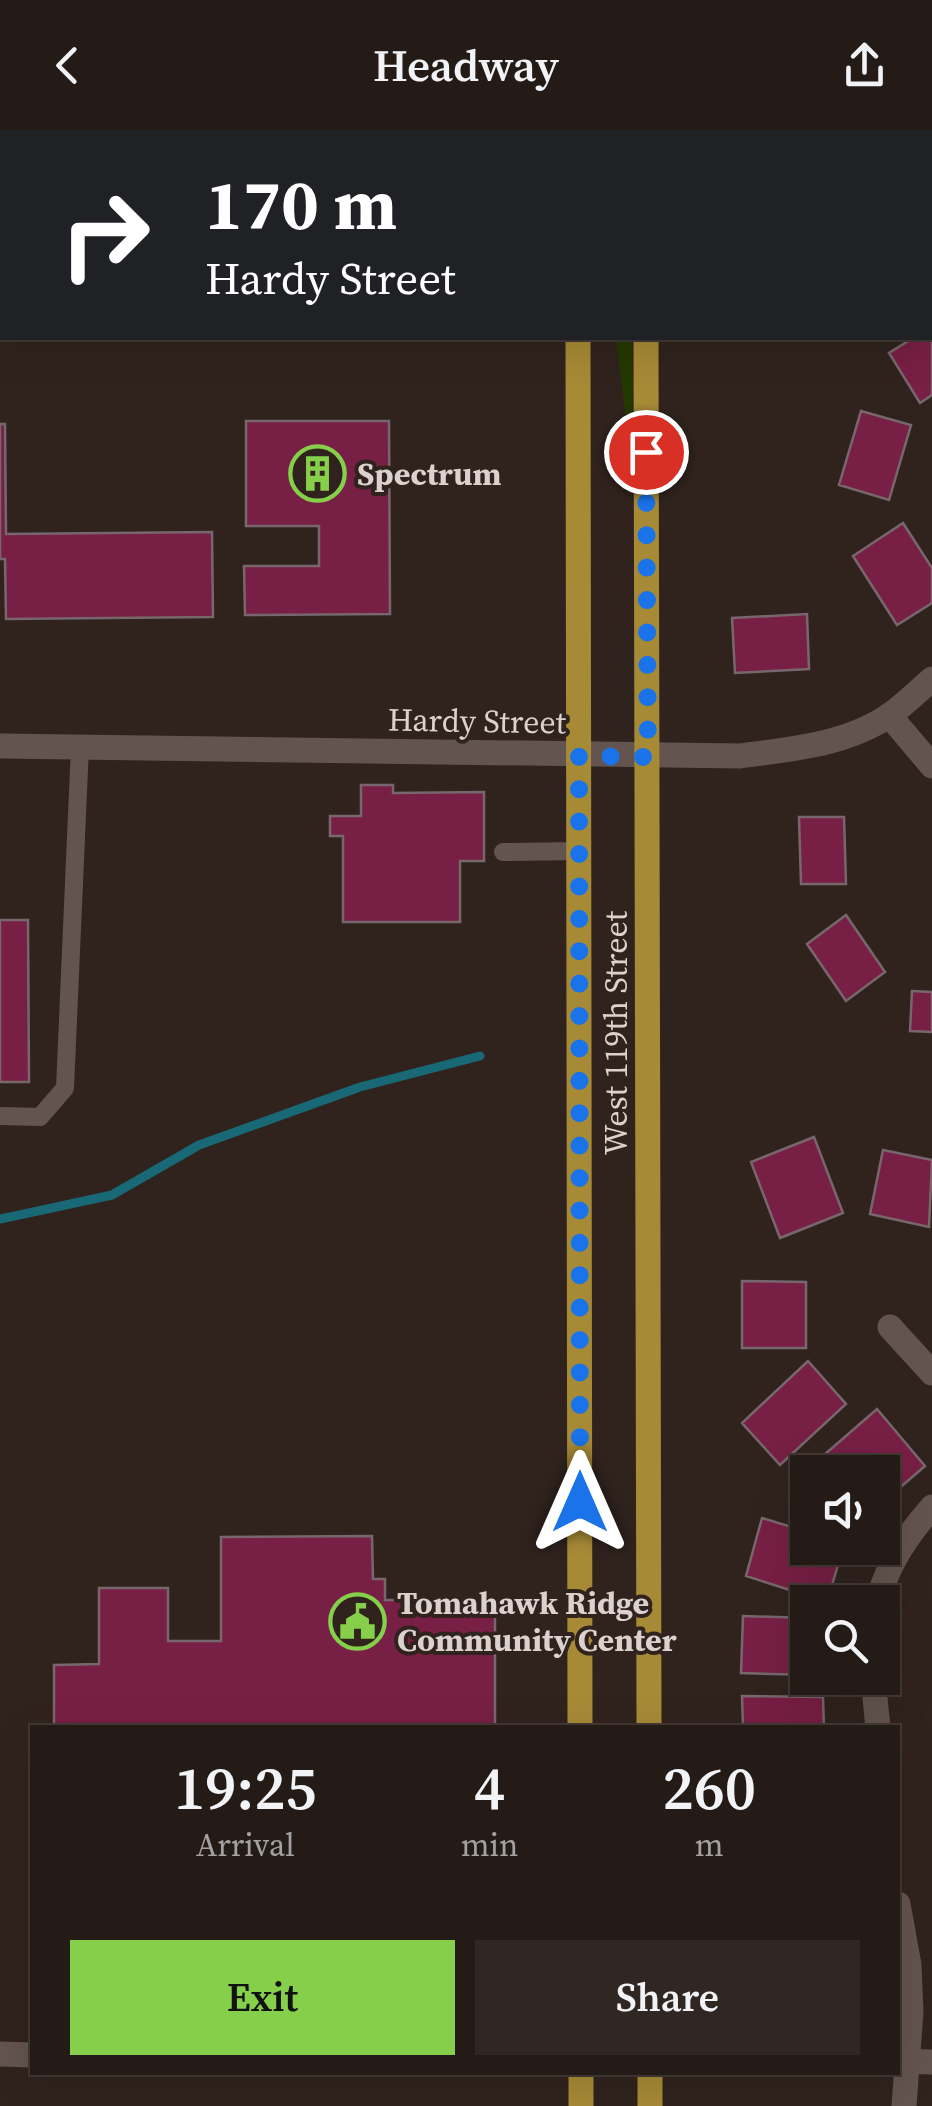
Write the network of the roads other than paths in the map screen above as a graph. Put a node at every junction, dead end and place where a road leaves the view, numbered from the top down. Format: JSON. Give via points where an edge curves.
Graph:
{"nodes":[{"id":1,"x":578,"y":340,"type":"edge"},
{"id":2,"x":646,"y":340,"type":"edge"},
{"id":3,"x":932,"y":679,"type":"edge"},
{"id":4,"x":889,"y":715,"type":"junction"},
{"id":5,"x":0,"y":746,"type":"edge"},
{"id":6,"x":80,"y":746,"type":"junction"},
{"id":7,"x":579,"y":756,"type":"junction"},
{"id":8,"x":648,"y":757,"type":"junction"},
{"id":9,"x":932,"y":766,"type":"edge"},
{"id":10,"x":503,"y":852,"type":"dead end"},
{"id":11,"x":579,"y":852,"type":"junction"},
{"id":12,"x":0,"y":1116,"type":"edge"},
{"id":13,"x":890,"y":1327,"type":"dead end"},
{"id":14,"x":932,"y":1374,"type":"edge"},
{"id":15,"x":932,"y":1507,"type":"edge"},
{"id":16,"x":882,"y":1585,"type":"edge"},
{"id":17,"x":875,"y":1695,"type":"edge"},
{"id":18,"x":580,"y":1725,"type":"edge"},
{"id":19,"x":650,"y":1725,"type":"edge"},
{"id":20,"x":878,"y":1725,"type":"edge"},
{"id":21,"x":900,"y":1917,"type":"edge"},
{"id":22,"x":0,"y":2054,"type":"edge"},
{"id":23,"x":30,"y":2055,"type":"edge"},
{"id":24,"x":912,"y":2061,"type":"edge"},
{"id":25,"x":581,"y":2075,"type":"edge"},
{"id":26,"x":650,"y":2075,"type":"edge"},
{"id":27,"x":580,"y":2106,"type":"edge"},
{"id":28,"x":650,"y":2106,"type":"edge"},
{"id":29,"x":904,"y":2106,"type":"edge"}],
"edges":[{"from":1,"to":7,"type":"main road","name":"West 119th Street"},
{"from":2,"to":8,"type":"main road","name":"West 119th Street"},
{"from":3,"to":4,"type":"street","name":"Hardy Street"},
{"from":4,"to":8,"type":"street","name":"Hardy Street","via":[[854,734],[802,748]]},
{"from":4,"to":9,"type":"street"},
{"from":5,"to":6,"type":"street","name":"Hardy Street"},
{"from":6,"to":7,"type":"street","name":"Hardy Street"},
{"from":6,"to":12,"type":"lane","via":[[66,1088],[40,1117]]},
{"from":7,"to":8,"type":"street","name":"Hardy Street"},
{"from":7,"to":11,"type":"main road","name":"West 119th Street"},
{"from":8,"to":19,"type":"main road","name":"West 119th Street"},
{"from":10,"to":11,"type":"lane"},
{"from":11,"to":18,"type":"main road","name":"West 119th Street"},
{"from":13,"to":14,"type":"street"},
{"from":15,"to":16,"type":"street","via":[[902,1544]]},
{"from":17,"to":20,"type":"street"},
{"from":21,"to":24,"type":"street"},
{"from":22,"to":23,"type":"street"},
{"from":24,"to":29,"type":"street"},
{"from":25,"to":27,"type":"main road"},
{"from":26,"to":28,"type":"main road"}]}
